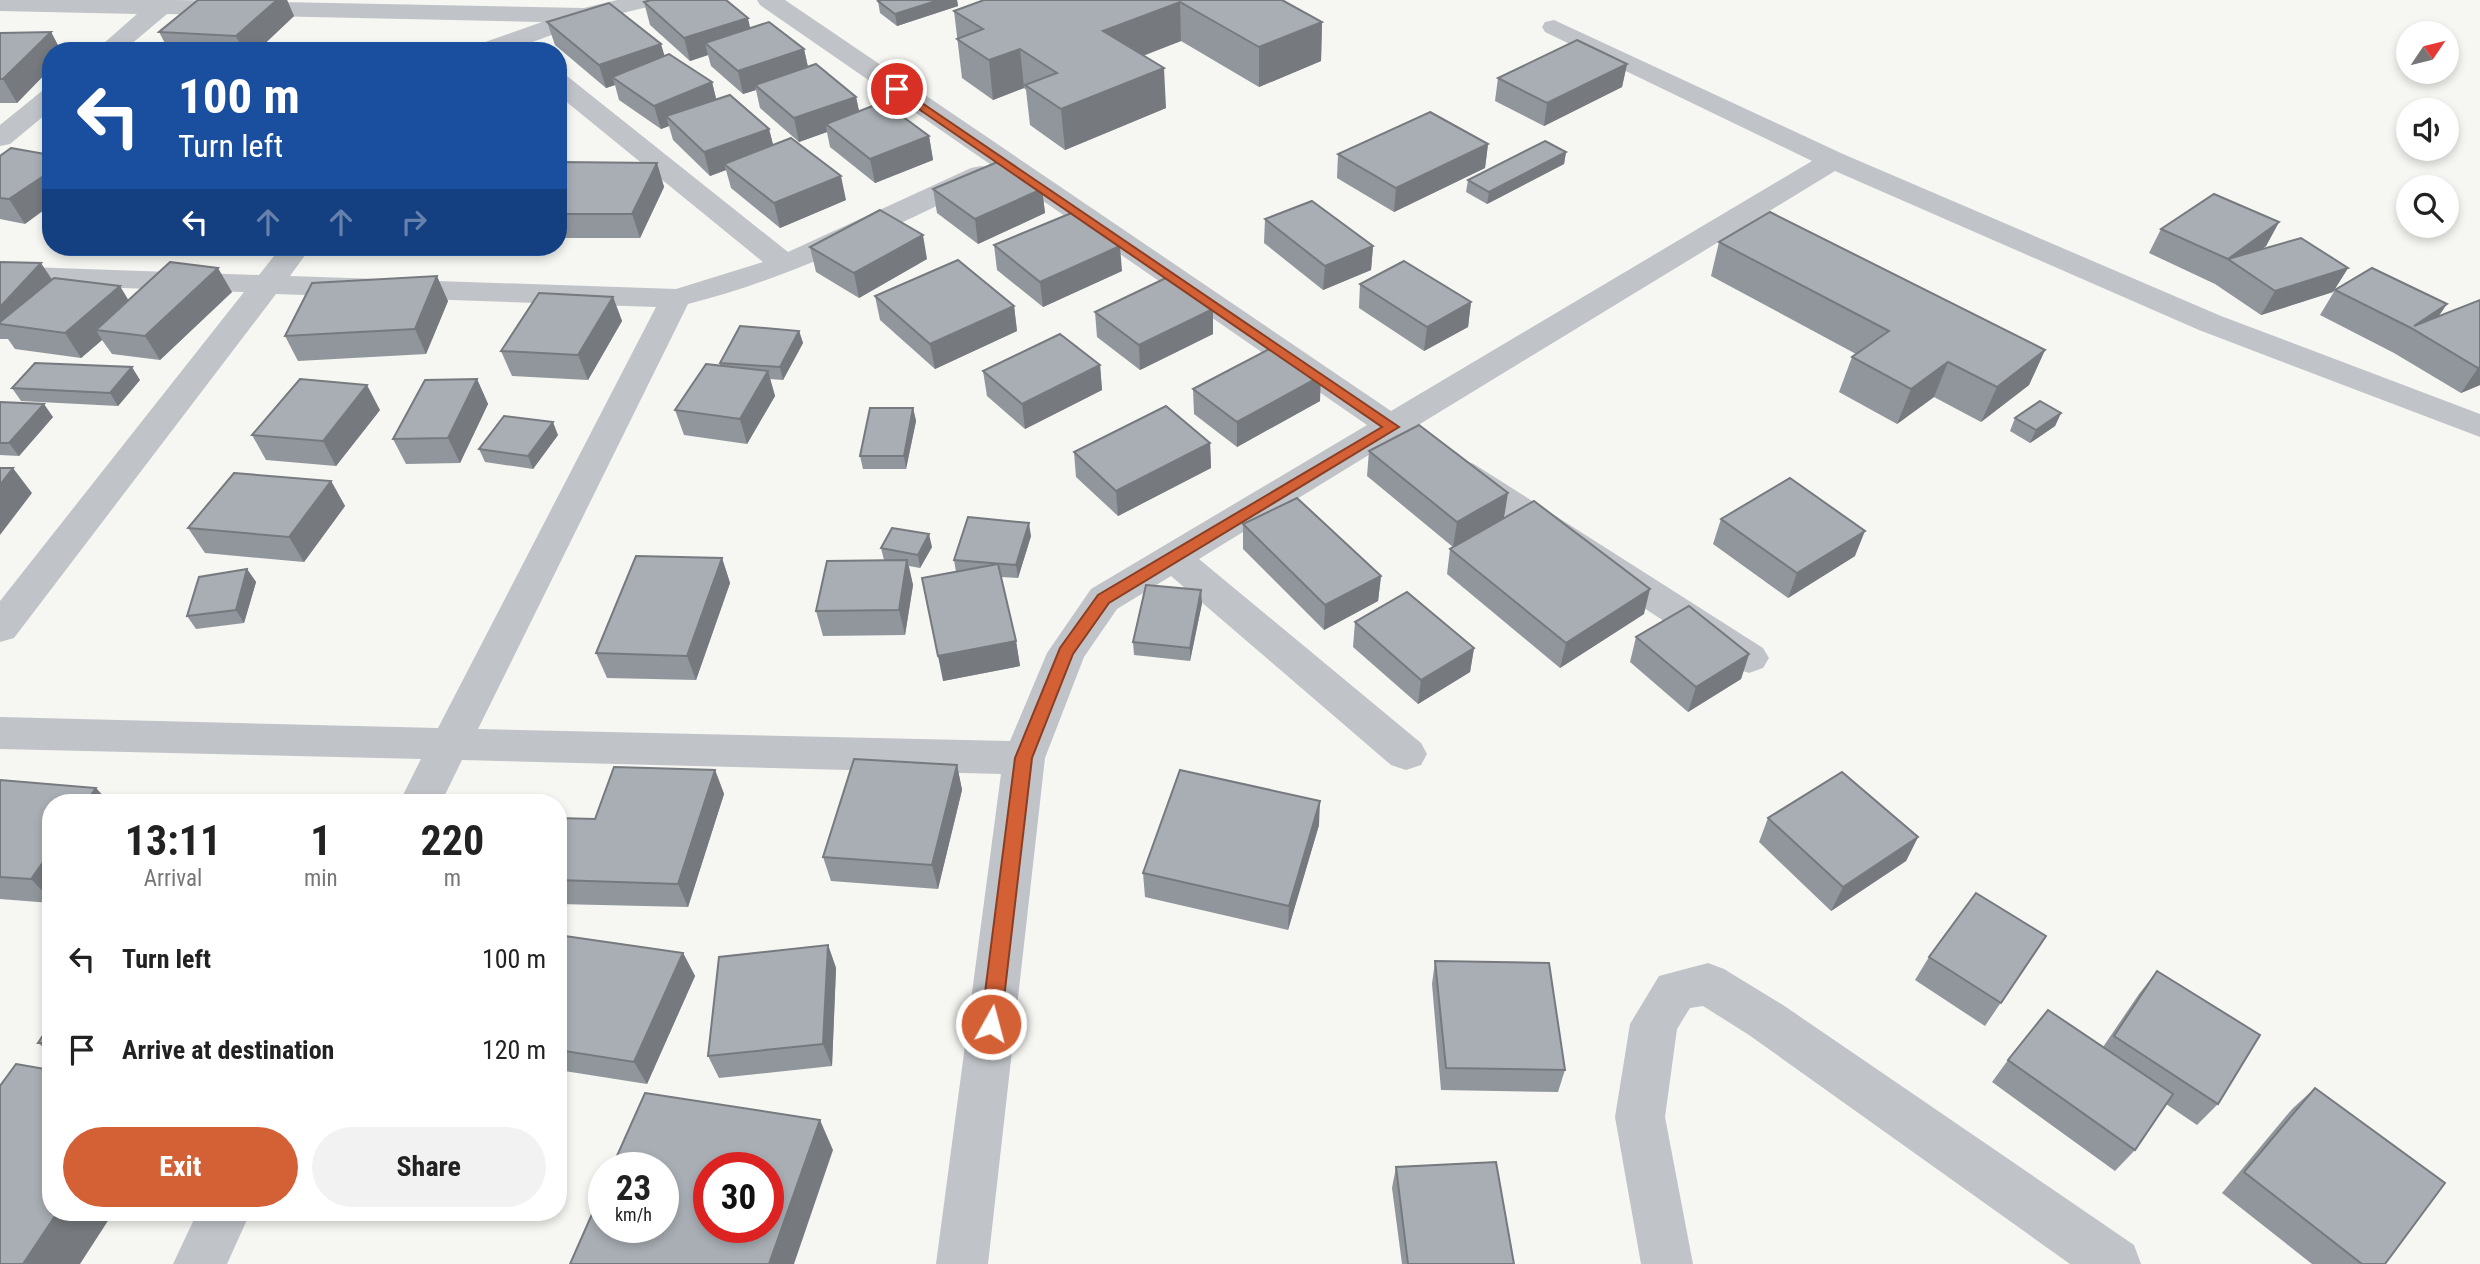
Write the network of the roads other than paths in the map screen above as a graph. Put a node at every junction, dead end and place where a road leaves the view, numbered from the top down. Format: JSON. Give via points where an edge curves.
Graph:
{"nodes":[{"id":1,"x":648,"y":0,"type":"edge"},
{"id":2,"x":769,"y":0,"type":"edge"},
{"id":3,"x":0,"y":4,"type":"edge"},
{"id":4,"x":486,"y":7,"type":"edge"},
{"id":5,"x":161,"y":8,"type":"junction"},
{"id":6,"x":584,"y":15,"type":"junction"},
{"id":7,"x":1554,"y":27,"type":"dead end"},
{"id":8,"x":118,"y":42,"type":"edge"},
{"id":9,"x":522,"y":42,"type":"edge"},
{"id":10,"x":567,"y":89,"type":"edge"},
{"id":11,"x":42,"y":104,"type":"edge"},
{"id":12,"x":0,"y":138,"type":"edge"},
{"id":13,"x":1833,"y":160,"type":"junction"},
{"id":14,"x":1005,"y":164,"type":"junction"},
{"id":15,"x":288,"y":256,"type":"edge"},
{"id":16,"x":784,"y":264,"type":"junction"},
{"id":17,"x":0,"y":275,"type":"edge"},
{"id":18,"x":266,"y":283,"type":"junction"},
{"id":19,"x":676,"y":298,"type":"junction"},
{"id":20,"x":2480,"y":426,"type":"edge"},
{"id":21,"x":1392,"y":427,"type":"junction"},
{"id":22,"x":1172,"y":556,"type":"junction"},
{"id":23,"x":0,"y":628,"type":"edge"},
{"id":24,"x":1749,"y":658,"type":"edge"},
{"id":25,"x":0,"y":733,"type":"edge"},
{"id":26,"x":449,"y":744,"type":"junction"},
{"id":27,"x":1406,"y":754,"type":"dead end"},
{"id":28,"x":1024,"y":758,"type":"junction"},
{"id":29,"x":424,"y":794,"type":"edge"},
{"id":30,"x":220,"y":1221,"type":"edge"},
{"id":31,"x":200,"y":1264,"type":"edge"},
{"id":32,"x":962,"y":1264,"type":"edge"},
{"id":33,"x":1667,"y":1264,"type":"edge"},
{"id":34,"x":2115,"y":1264,"type":"edge"}],
"edges":[{"from":1,"to":6,"type":"street"},
{"from":2,"to":14,"type":"street"},
{"from":3,"to":5,"type":"street"},
{"from":4,"to":5,"type":"street"},
{"from":4,"to":6,"type":"street"},
{"from":5,"to":8,"type":"street"},
{"from":6,"to":9,"type":"street"},
{"from":7,"to":13,"type":"street"},
{"from":10,"to":16,"type":"street"},
{"from":11,"to":12,"type":"street"},
{"from":13,"to":20,"type":"street","via":[[2210,323]]},
{"from":13,"to":21,"type":"street"},
{"from":14,"to":16,"type":"street"},
{"from":14,"to":21,"type":"street"},
{"from":15,"to":18,"type":"street"},
{"from":16,"to":19,"type":"street","via":[[725,288]]},
{"from":17,"to":18,"type":"street"},
{"from":18,"to":19,"type":"street"},
{"from":18,"to":23,"type":"street"},
{"from":19,"to":26,"type":"street"},
{"from":21,"to":22,"type":"street"},
{"from":21,"to":24,"type":"street"},
{"from":22,"to":27,"type":"street"},
{"from":22,"to":28,"type":"street","via":[[1104,599],[1066,653]]},
{"from":25,"to":26,"type":"street"},
{"from":26,"to":28,"type":"street"},
{"from":26,"to":29,"type":"street"},
{"from":28,"to":32,"type":"street"},
{"from":30,"to":31,"type":"street"},
{"from":33,"to":34,"type":"street","via":[[1640,1117],[1654,1024],[1675,991],[1708,984]]}]}
